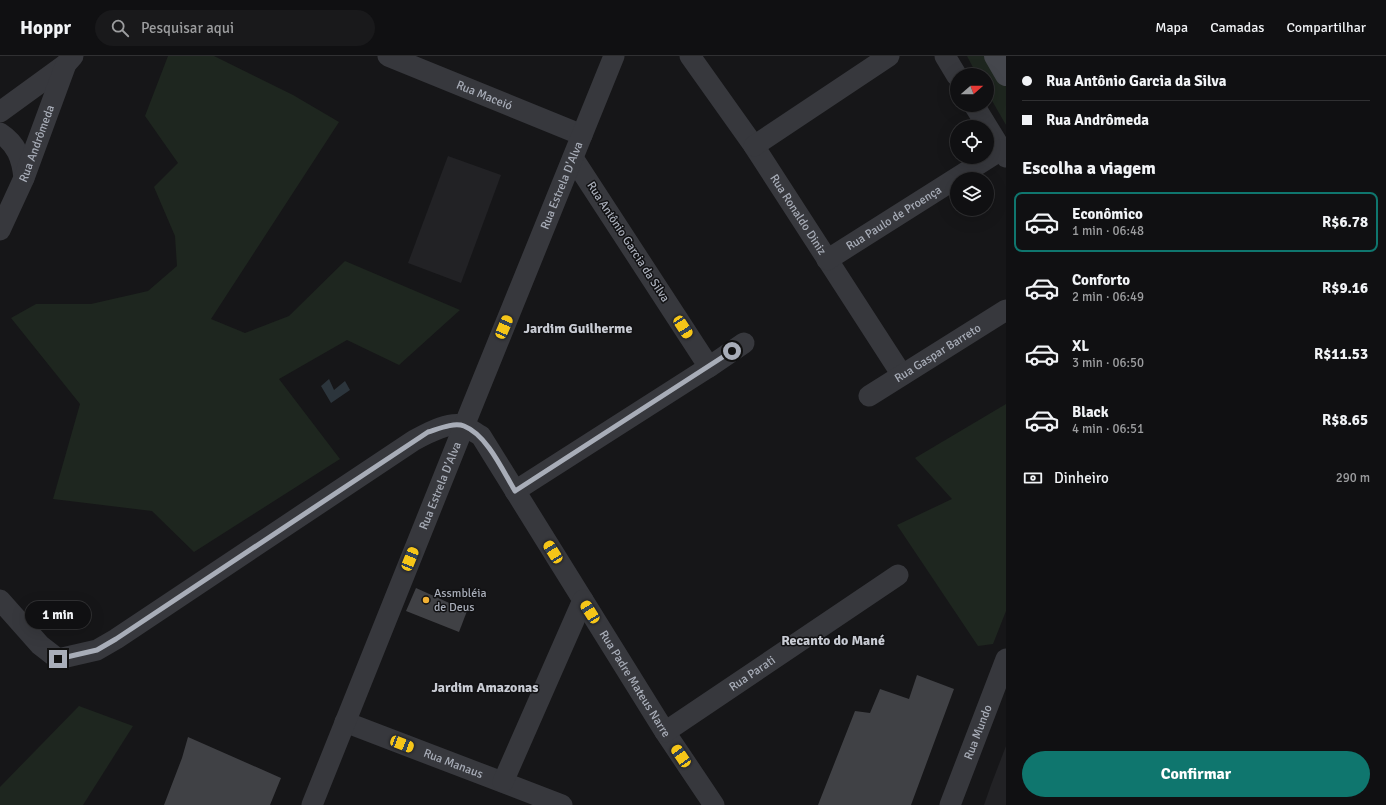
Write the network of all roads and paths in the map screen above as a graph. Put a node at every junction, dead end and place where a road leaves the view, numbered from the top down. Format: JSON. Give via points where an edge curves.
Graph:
{"nodes":[{"id":1,"x":388,"y":56,"type":"edge"},
{"id":2,"x":614,"y":56,"type":"edge"},
{"id":3,"x":690,"y":56,"type":"edge"},
{"id":4,"x":889,"y":56,"type":"edge"},
{"id":5,"x":945,"y":56,"type":"edge"},
{"id":6,"x":995,"y":56,"type":"edge"},
{"id":7,"x":70,"y":60,"type":"edge"},
{"id":8,"x":952,"y":68,"type":"edge"},
{"id":9,"x":1006,"y":75,"type":"edge"},
{"id":10,"x":0,"y":112,"type":"edge"},
{"id":11,"x":978,"y":112,"type":"edge"},
{"id":12,"x":0,"y":133,"type":"edge"},
{"id":13,"x":582,"y":135,"type":"junction"},
{"id":14,"x":754,"y":146,"type":"junction"},
{"id":15,"x":1004,"y":154,"type":"edge"},
{"id":16,"x":573,"y":158,"type":"junction"},
{"id":17,"x":24,"y":178,"type":"junction"},
{"id":18,"x":0,"y":230,"type":"edge"},
{"id":19,"x":827,"y":260,"type":"junction"},
{"id":20,"x":1006,"y":310,"type":"edge"},
{"id":21,"x":744,"y":343,"type":"dead end"},
{"id":22,"x":709,"y":367,"type":"junction"},
{"id":23,"x":902,"y":375,"type":"junction"},
{"id":24,"x":869,"y":396,"type":"dead end"},
{"id":25,"x":464,"y":426,"type":"junction"},
{"id":26,"x":515,"y":491,"type":"junction"},
{"id":27,"x":898,"y":574,"type":"dead end"},
{"id":28,"x":0,"y":600,"type":"edge"},
{"id":29,"x":583,"y":600,"type":"junction"},
{"id":30,"x":1006,"y":659,"type":"edge"},
{"id":31,"x":345,"y":722,"type":"junction"},
{"id":32,"x":665,"y":732,"type":"junction"},
{"id":33,"x":503,"y":782,"type":"junction"},
{"id":34,"x":312,"y":805,"type":"edge"},
{"id":35,"x":562,"y":805,"type":"edge"},
{"id":36,"x":714,"y":805,"type":"edge"},
{"id":37,"x":950,"y":805,"type":"edge"}],
"edges":[{"from":1,"to":13,"type":"street","name":"Rua Maceió"},
{"from":2,"to":13,"type":"street","name":"Rua Estrela D'Alva"},
{"from":3,"to":14,"type":"street","name":"Rua Ronaldo Diniz"},
{"from":4,"to":14,"type":"street"},
{"from":5,"to":8,"type":"street"},
{"from":6,"to":9,"type":"street"},
{"from":7,"to":10,"type":"street"},
{"from":7,"to":17,"type":"street","name":"Rua Andrômeda"},
{"from":11,"to":15,"type":"street"},
{"from":12,"to":17,"type":"street","via":[[9,139],[18,152],[23,164]]},
{"from":13,"to":16,"type":"street","name":"Rua Estrela D'Alva"},
{"from":14,"to":19,"type":"street","name":"Rua Ronaldo Diniz"},
{"from":15,"to":19,"type":"street","name":"Rua Paulo de Proença"},
{"from":16,"to":22,"type":"street","name":"Rua Antônio Garcia da Silva"},
{"from":16,"to":25,"type":"street","name":"Rua Estrela D'Alva"},
{"from":17,"to":18,"type":"street","name":"Rua Andrômeda"},
{"from":19,"to":23,"type":"street","name":"Rua Ronaldo Diniz"},
{"from":20,"to":23,"type":"street","name":"Rua Gaspar Barreto"},
{"from":21,"to":22,"type":"street"},
{"from":22,"to":26,"type":"street"},
{"from":23,"to":24,"type":"street","name":"Rua Gaspar Barreto"},
{"from":25,"to":26,"type":"street","name":"Rua Padre Mateus Narre","via":[[481,436]]},
{"from":25,"to":28,"type":"street","via":[[442,427],[428,432],[97,650],[58,659],[40,646]]},
{"from":25,"to":31,"type":"street","name":"Rua Estrela D'Alva"},
{"from":26,"to":29,"type":"street","name":"Rua Padre Mateus Narre"},
{"from":27,"to":32,"type":"street","name":"Rua Parati"},
{"from":29,"to":32,"type":"street","name":"Rua Padre Mateus Narre"},
{"from":29,"to":33,"type":"street"},
{"from":30,"to":37,"type":"street","name":"Rua Mundo"},
{"from":31,"to":33,"type":"street","name":"Rua Manaus"},
{"from":31,"to":34,"type":"street","name":"Rua Estrela D'Alva"},
{"from":32,"to":36,"type":"street","name":"Rua Padre Mateus Narre"},
{"from":33,"to":35,"type":"street","name":"Rua Manaus"}]}
